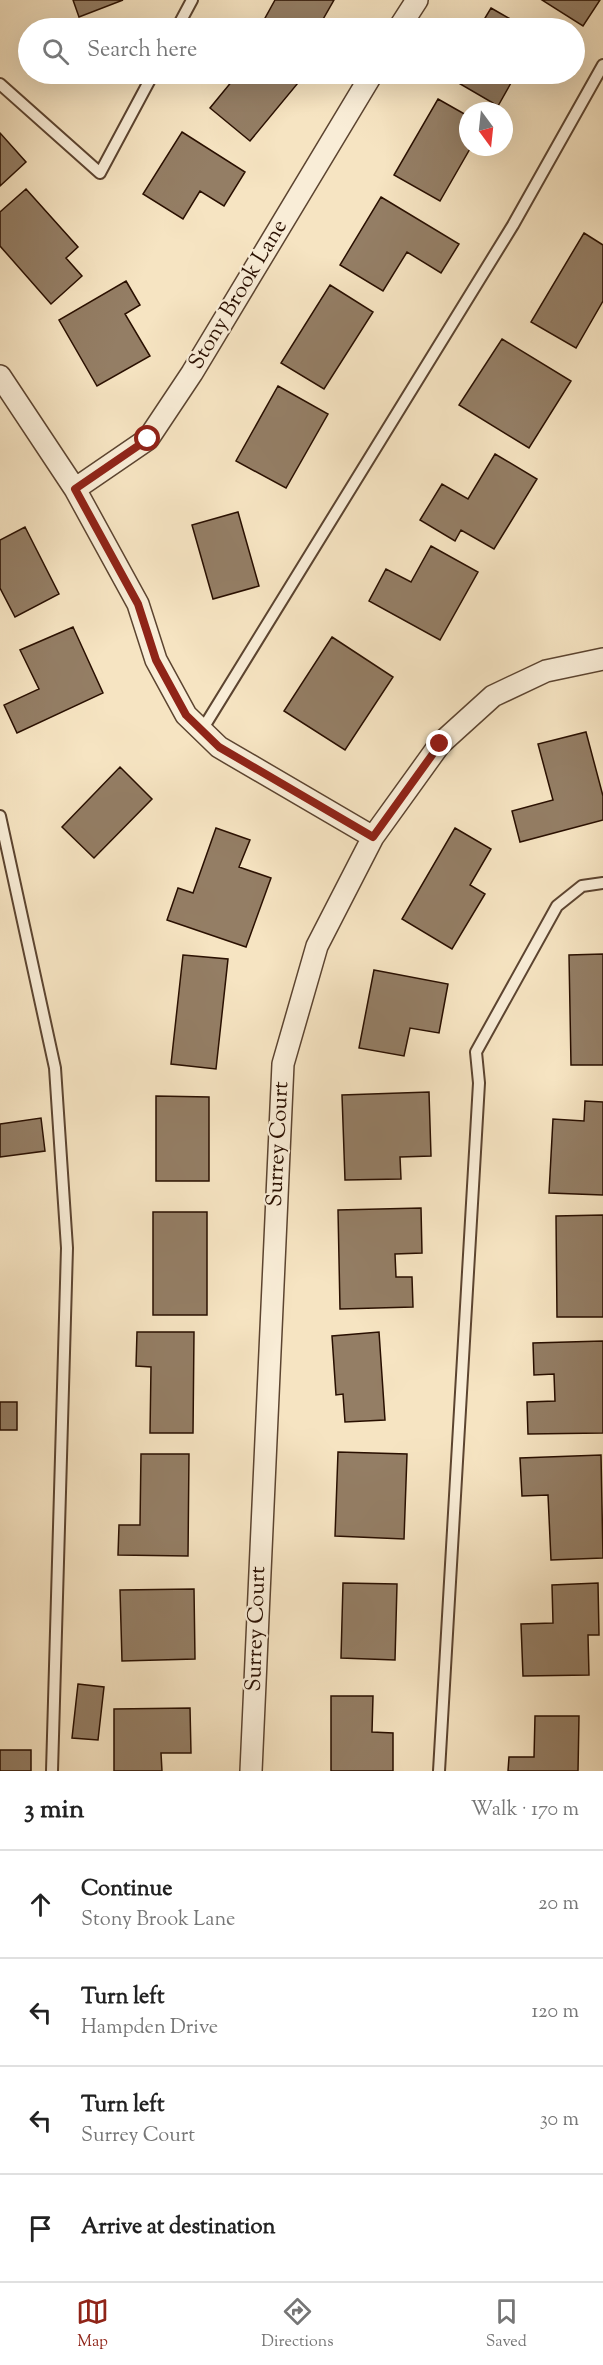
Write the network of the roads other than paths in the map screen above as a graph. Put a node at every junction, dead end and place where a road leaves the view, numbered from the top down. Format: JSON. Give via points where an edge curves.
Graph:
{"nodes":[{"id":1,"x":192,"y":0,"type":"edge"},
{"id":2,"x":417,"y":0,"type":"edge"},
{"id":3,"x":182,"y":18,"type":"edge"},
{"id":4,"x":405,"y":18,"type":"edge"},
{"id":5,"x":603,"y":65,"type":"edge"},
{"id":6,"x":0,"y":84,"type":"edge"},
{"id":7,"x":148,"y":84,"type":"edge"},
{"id":8,"x":366,"y":84,"type":"edge"},
{"id":9,"x":0,"y":376,"type":"edge"},
{"id":10,"x":75,"y":489,"type":"junction"},
{"id":11,"x":603,"y":659,"type":"edge"},
{"id":12,"x":202,"y":730,"type":"junction"},
{"id":13,"x":0,"y":816,"type":"edge"},
{"id":14,"x":373,"y":837,"type":"junction"},
{"id":15,"x":603,"y":883,"type":"edge"},
{"id":16,"x":52,"y":1771,"type":"edge"},
{"id":17,"x":251,"y":1771,"type":"edge"},
{"id":18,"x":439,"y":1771,"type":"edge"}],
"edges":[{"from":1,"to":3,"type":"lane"},
{"from":2,"to":4,"type":"street"},
{"from":5,"to":12,"type":"lane","via":[[513,225]]},
{"from":6,"to":7,"type":"lane","via":[[100,173]]},
{"from":8,"to":10,"type":"street","name":"Stony Brook Lane","via":[[148,439]]},
{"from":9,"to":10,"type":"street"},
{"from":10,"to":12,"type":"street","via":[[138,604],[156,660],[186,715]]},
{"from":11,"to":14,"type":"street","name":"Surrey Court","via":[[546,671],[493,696],[440,744]]},
{"from":12,"to":14,"type":"street","via":[[219,747]]},
{"from":13,"to":16,"type":"lane","via":[[55,1068],[67,1248]]},
{"from":14,"to":17,"type":"street","name":"Surrey Court","via":[[317,946],[283,1064]]},
{"from":15,"to":18,"type":"lane","via":[[582,886],[557,906],[476,1052],[478,1095]]}]}
